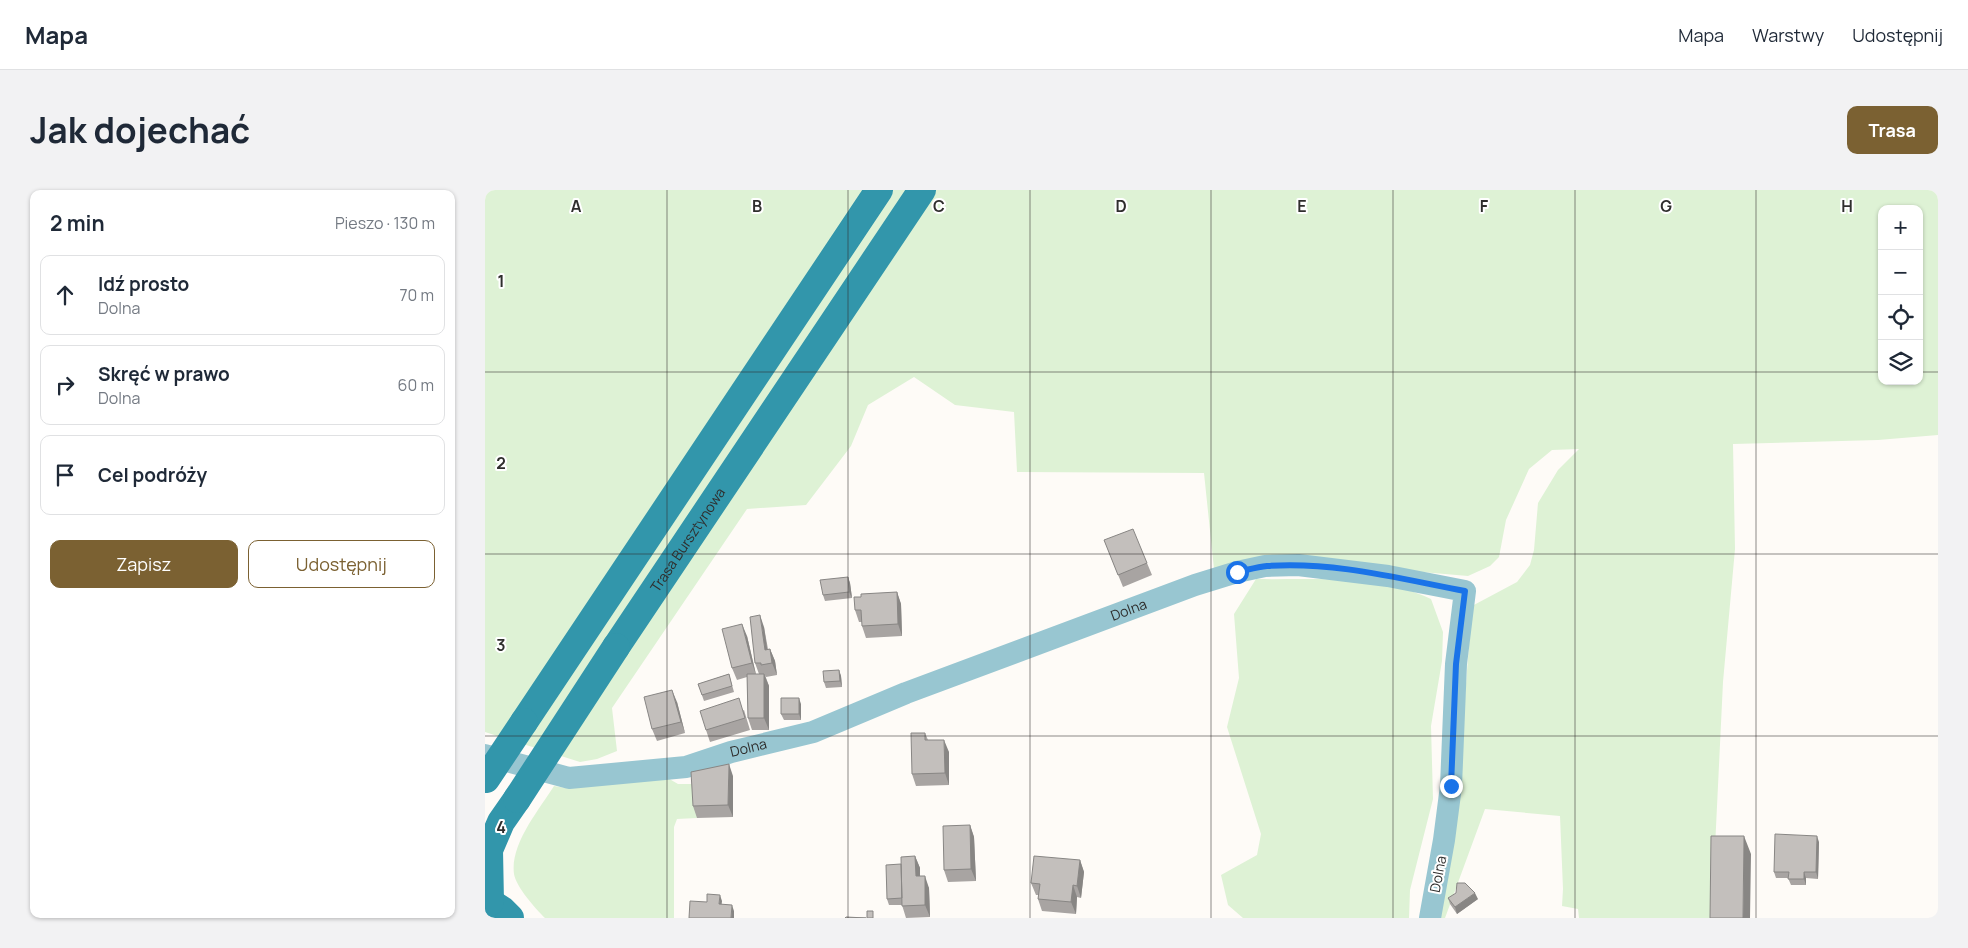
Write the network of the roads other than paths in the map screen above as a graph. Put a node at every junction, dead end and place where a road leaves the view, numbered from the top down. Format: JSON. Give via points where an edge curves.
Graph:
{"nodes":[{"id":1,"x":879,"y":190,"type":"edge"},
{"id":2,"x":922,"y":190,"type":"edge"},
{"id":3,"x":485,"y":755,"type":"edge"},
{"id":4,"x":485,"y":779,"type":"edge"},
{"id":5,"x":495,"y":906,"type":"edge"},
{"id":6,"x":1430,"y":918,"type":"edge"}],
"edges":[{"from":1,"to":4,"type":"main road","bridge":true},
{"from":2,"to":5,"type":"main road","name":"Trasa Bursztynowa","bridge":true,"via":[[501,822],[489,850]]},
{"from":3,"to":6,"type":"street","name":"Dolna","via":[[569,778],[685,767],[813,732],[924,686],[1237,572],[1265,566],[1298,565],[1388,576],[1465,591],[1456,664],[1451,786]]}]}
